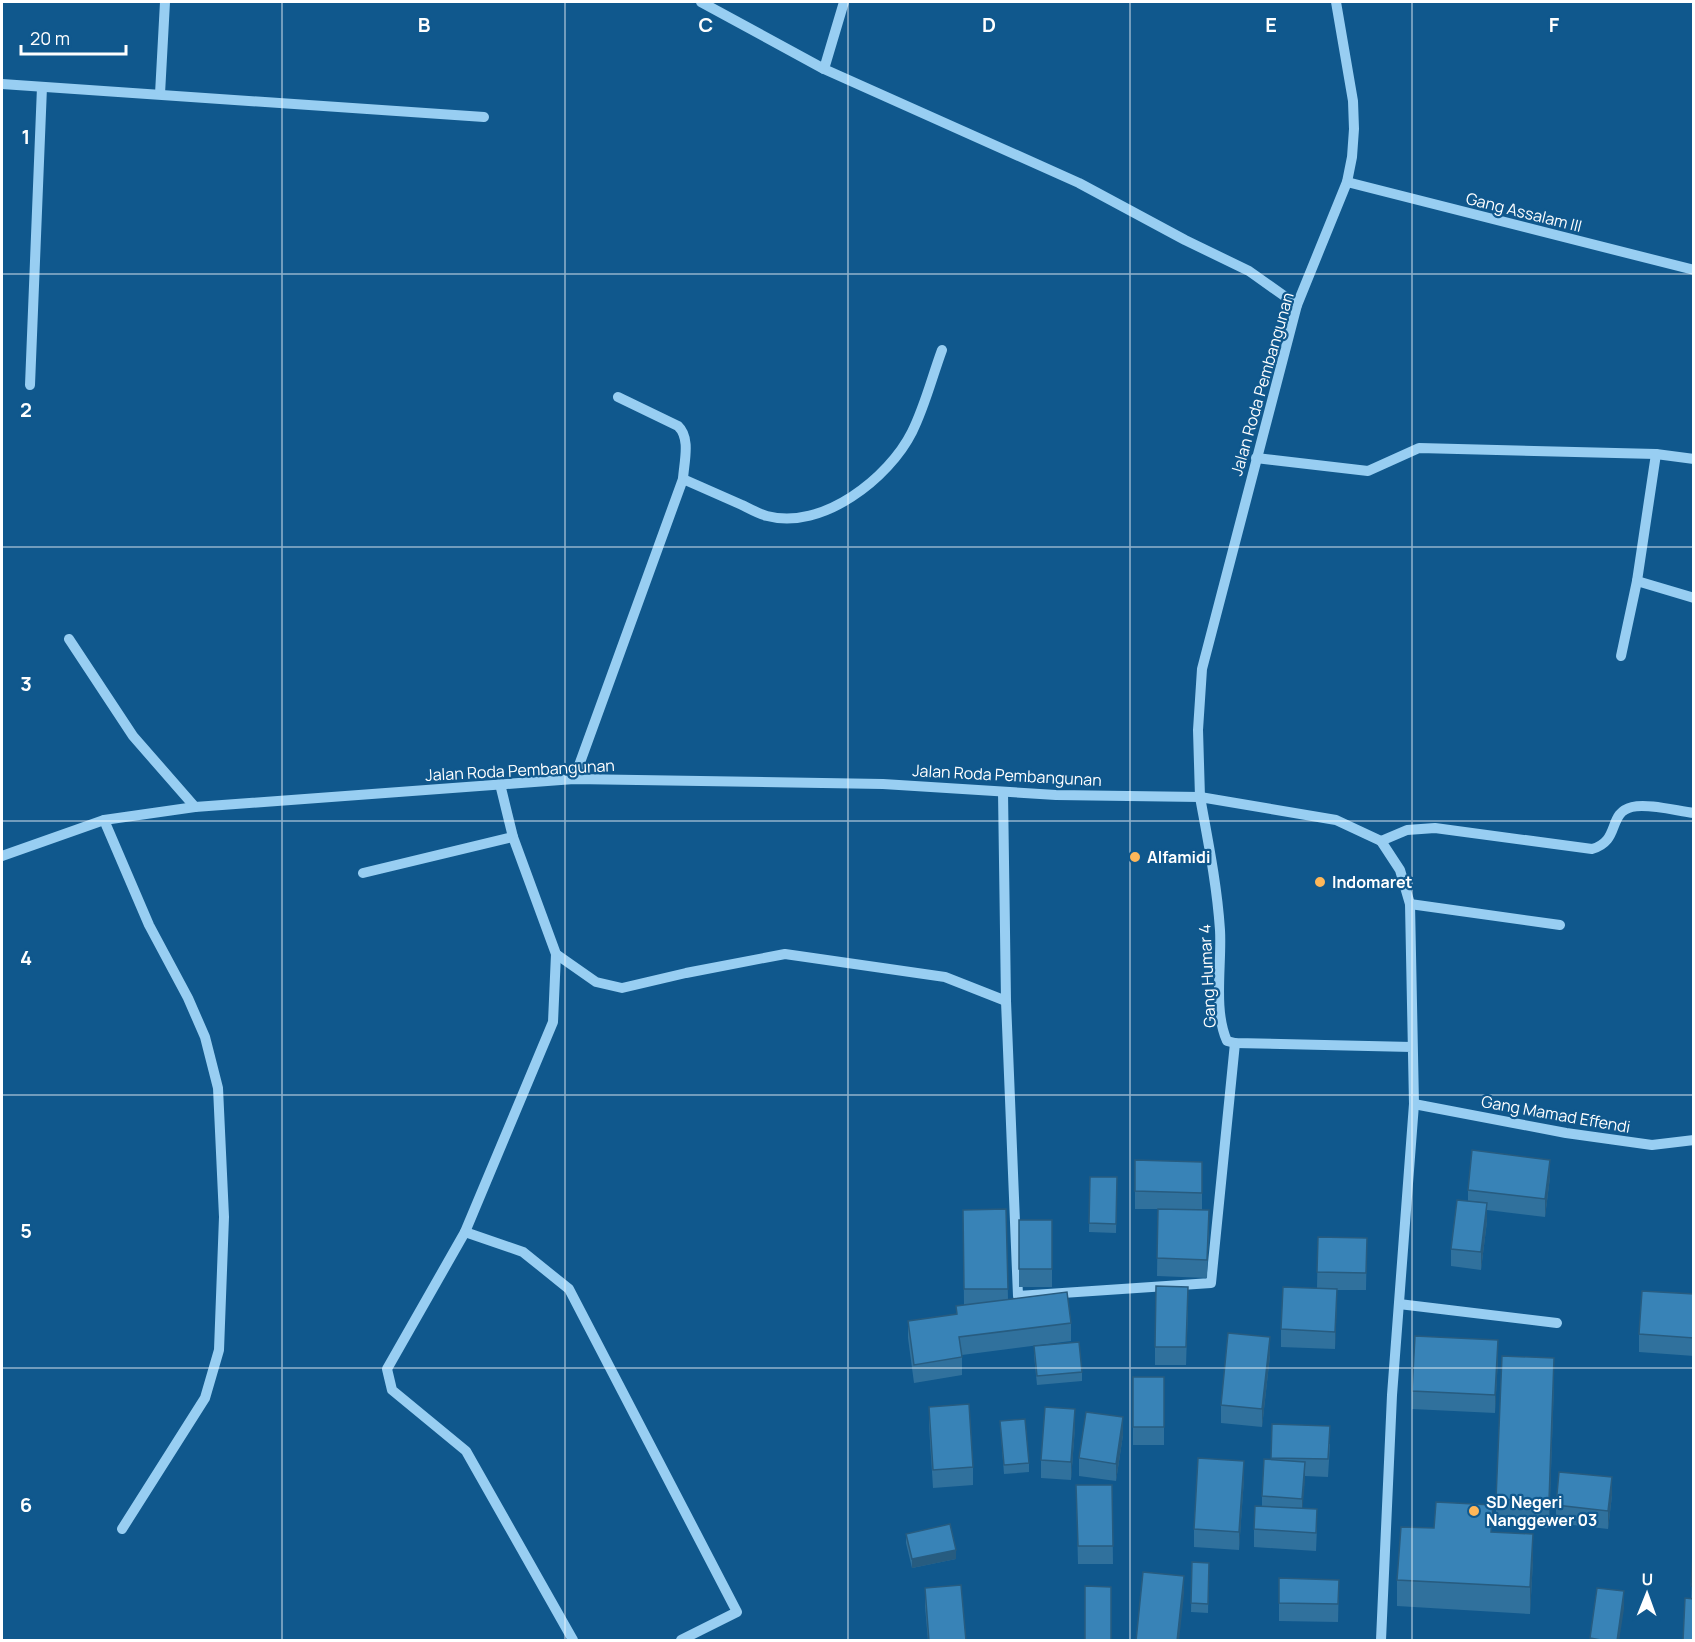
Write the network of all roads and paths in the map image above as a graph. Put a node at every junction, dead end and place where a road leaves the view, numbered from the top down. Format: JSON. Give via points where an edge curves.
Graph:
{"nodes":[{"id":1,"x":165,"y":2,"type":"edge"},
{"id":2,"x":701,"y":2,"type":"edge"},
{"id":3,"x":844,"y":2,"type":"edge"},
{"id":4,"x":1336,"y":2,"type":"edge"},
{"id":5,"x":824,"y":69,"type":"junction"},
{"id":6,"x":2,"y":84,"type":"edge"},
{"id":7,"x":42,"y":87,"type":"junction"},
{"id":8,"x":160,"y":94,"type":"junction"},
{"id":9,"x":484,"y":117,"type":"dead end"},
{"id":10,"x":1347,"y":182,"type":"junction"},
{"id":11,"x":1694,"y":270,"type":"edge"},
{"id":12,"x":1298,"y":304,"type":"junction"},
{"id":13,"x":942,"y":350,"type":"dead end"},
{"id":14,"x":30,"y":385,"type":"dead end"},
{"id":15,"x":618,"y":397,"type":"dead end"},
{"id":16,"x":1656,"y":454,"type":"junction"},
{"id":17,"x":1256,"y":458,"type":"junction"},
{"id":18,"x":1694,"y":459,"type":"edge"},
{"id":19,"x":683,"y":479,"type":"junction"},
{"id":20,"x":1637,"y":580,"type":"junction"},
{"id":21,"x":1694,"y":598,"type":"edge"},
{"id":22,"x":69,"y":639,"type":"dead end"},
{"id":23,"x":1621,"y":656,"type":"dead end"},
{"id":24,"x":574,"y":779,"type":"junction"},
{"id":25,"x":500,"y":784,"type":"junction"},
{"id":26,"x":1003,"y":792,"type":"junction"},
{"id":27,"x":1200,"y":797,"type":"junction"},
{"id":28,"x":195,"y":807,"type":"junction"},
{"id":29,"x":1694,"y":813,"type":"edge"},
{"id":30,"x":104,"y":820,"type":"junction"},
{"id":31,"x":513,"y":837,"type":"junction"},
{"id":32,"x":1381,"y":841,"type":"junction"},
{"id":33,"x":2,"y":855,"type":"edge"},
{"id":34,"x":363,"y":873,"type":"dead end"},
{"id":35,"x":1410,"y":904,"type":"junction"},
{"id":36,"x":1560,"y":926,"type":"dead end"},
{"id":37,"x":556,"y":954,"type":"junction"},
{"id":38,"x":1006,"y":1001,"type":"junction"},
{"id":39,"x":1235,"y":1043,"type":"junction"},
{"id":40,"x":1412,"y":1047,"type":"junction"},
{"id":41,"x":1414,"y":1104,"type":"junction"},
{"id":42,"x":1694,"y":1140,"type":"edge"},
{"id":43,"x":465,"y":1232,"type":"junction"},
{"id":44,"x":1399,"y":1304,"type":"junction"},
{"id":45,"x":1557,"y":1323,"type":"dead end"},
{"id":46,"x":122,"y":1529,"type":"dead end"},
{"id":47,"x":573,"y":1641,"type":"edge"},
{"id":48,"x":681,"y":1641,"type":"edge"},
{"id":49,"x":1381,"y":1641,"type":"edge"}],
"edges":[{"from":1,"to":8,"type":"street"},
{"from":2,"to":5,"type":"street"},
{"from":3,"to":5,"type":"street"},
{"from":4,"to":10,"type":"street","name":"Jalan Roda Pembangunan","via":[[1353,101],[1352,157]]},
{"from":5,"to":12,"type":"street","via":[[1079,183],[1249,271]]},
{"from":6,"to":7,"type":"street"},
{"from":7,"to":8,"type":"street"},
{"from":7,"to":14,"type":"street"},
{"from":8,"to":9,"type":"street"},
{"from":10,"to":11,"type":"street","name":"Gang Assalam III"},
{"from":10,"to":12,"type":"street","name":"Jalan Roda Pembangunan"},
{"from":12,"to":17,"type":"street","name":"Jalan Roda Pembangunan"},
{"from":13,"to":19,"type":"street","via":[[912,432],[889,465],[861,492],[844,502],[815,514],[767,516]]},
{"from":15,"to":19,"type":"street","via":[[682,430],[686,441]]},
{"from":16,"to":17,"type":"street","via":[[1419,448],[1368,471]]},
{"from":16,"to":18,"type":"street"},
{"from":16,"to":20,"type":"street"},
{"from":17,"to":27,"type":"street","name":"Jalan Roda Pembangunan","via":[[1202,669],[1198,729]]},
{"from":19,"to":24,"type":"street"},
{"from":20,"to":21,"type":"street"},
{"from":20,"to":23,"type":"street"},
{"from":22,"to":28,"type":"street","via":[[133,736]]},
{"from":24,"to":25,"type":"street","name":"Jalan Roda Pembangunan"},
{"from":24,"to":26,"type":"street","name":"Jalan Roda Pembangunan","via":[[883,784]]},
{"from":25,"to":28,"type":"street","name":"Jalan Roda Pembangunan"},
{"from":25,"to":31,"type":"street"},
{"from":26,"to":27,"type":"street","name":"Jalan Roda Pembangunan"},
{"from":26,"to":38,"type":"street"},
{"from":27,"to":32,"type":"street","via":[[1336,820]]},
{"from":27,"to":39,"type":"street","name":"Gang Humar 4","via":[[1216,882],[1220,1018],[1227,1041]]},
{"from":28,"to":30,"type":"street","name":"Jalan Roda Pembangunan"},
{"from":29,"to":32,"type":"street","via":[[1633,807],[1622,811],[1603,846],[1592,849],[1435,828],[1407,830]]},
{"from":30,"to":33,"type":"street","name":"Jalan Roda Pembangunan"},
{"from":30,"to":46,"type":"street","via":[[149,925],[205,1037],[218,1088],[224,1217],[219,1350],[205,1398]]},
{"from":31,"to":34,"type":"street"},
{"from":31,"to":37,"type":"street"},
{"from":32,"to":35,"type":"street","via":[[1400,870]]},
{"from":35,"to":36,"type":"street"},
{"from":35,"to":40,"type":"street"},
{"from":37,"to":38,"type":"street","via":[[596,981],[622,988],[785,954],[945,977]]},
{"from":37,"to":43,"type":"street","via":[[553,1022]]},
{"from":38,"to":39,"type":"street","via":[[1018,1296],[1211,1283]]},
{"from":39,"to":40,"type":"street","name":"Gang Humar 4"},
{"from":40,"to":41,"type":"street"},
{"from":41,"to":42,"type":"street","name":"Gang Mamad Effendi","via":[[1652,1145]]},
{"from":41,"to":44,"type":"street"},
{"from":43,"to":47,"type":"street","via":[[387,1369],[392,1390],[466,1451]]},
{"from":43,"to":48,"type":"street","via":[[523,1252],[569,1289],[737,1612]]},
{"from":44,"to":45,"type":"street"},
{"from":44,"to":49,"type":"street"}]}
